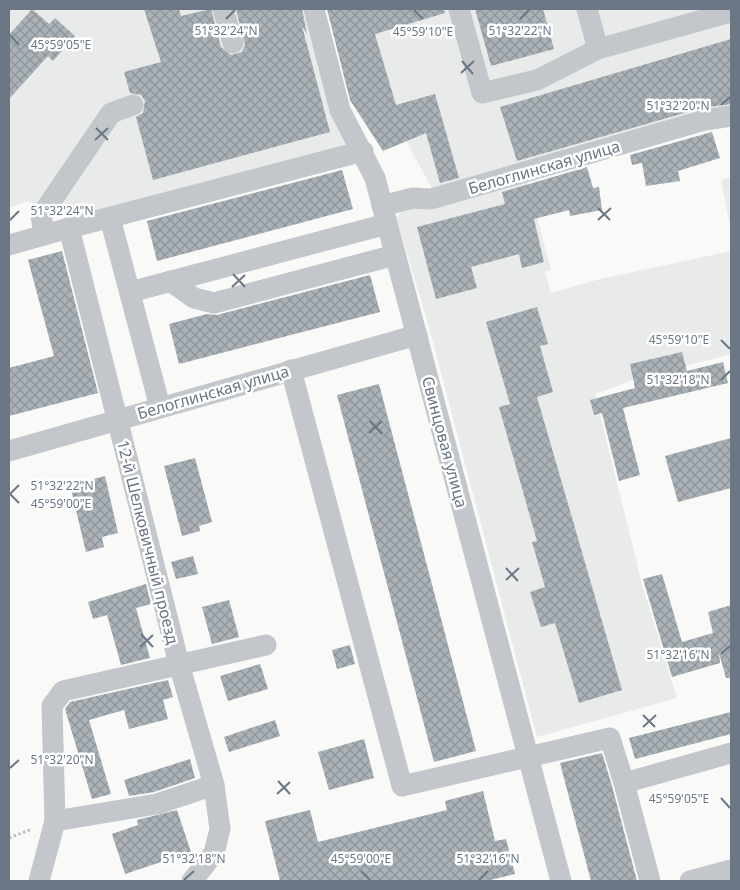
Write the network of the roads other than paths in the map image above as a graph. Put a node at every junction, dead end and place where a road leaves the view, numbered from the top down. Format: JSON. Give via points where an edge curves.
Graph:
{"nodes":[{"id":1,"x":223,"y":9,"type":"edge"},
{"id":2,"x":314,"y":9,"type":"edge"},
{"id":3,"x":459,"y":9,"type":"edge"},
{"id":4,"x":587,"y":9,"type":"edge"},
{"id":5,"x":731,"y":12,"type":"edge"},
{"id":6,"x":233,"y":43,"type":"dead end"},
{"id":7,"x":598,"y":49,"type":"junction"},
{"id":8,"x":133,"y":105,"type":"dead end"},
{"id":9,"x":731,"y":116,"type":"edge"},
{"id":10,"x":363,"y":151,"type":"junction"},
{"id":11,"x":385,"y":215,"type":"junction"},
{"id":12,"x":110,"y":218,"type":"junction"},
{"id":13,"x":69,"y":228,"type":"junction"},
{"id":14,"x":44,"y":235,"type":"junction"},
{"id":15,"x":9,"y":245,"type":"edge"},
{"id":16,"x":395,"y":255,"type":"junction"},
{"id":17,"x":170,"y":281,"type":"junction"},
{"id":18,"x":130,"y":292,"type":"junction"},
{"id":19,"x":417,"y":335,"type":"junction"},
{"id":20,"x":291,"y":370,"type":"junction"},
{"id":21,"x":160,"y":407,"type":"junction"},
{"id":22,"x":118,"y":419,"type":"junction"},
{"id":23,"x":9,"y":451,"type":"edge"},
{"id":24,"x":266,"y":645,"type":"dead end"},
{"id":25,"x":179,"y":664,"type":"junction"},
{"id":26,"x":731,"y":755,"type":"edge"},
{"id":27,"x":530,"y":756,"type":"junction"},
{"id":28,"x":624,"y":783,"type":"junction"},
{"id":29,"x":214,"y":785,"type":"junction"},
{"id":30,"x":55,"y":821,"type":"junction"},
{"id":31,"x":731,"y":870,"type":"edge"},
{"id":32,"x":39,"y":881,"type":"edge"},
{"id":33,"x":192,"y":881,"type":"edge"},
{"id":34,"x":561,"y":881,"type":"edge"},
{"id":35,"x":650,"y":881,"type":"edge"},
{"id":36,"x":690,"y":881,"type":"edge"}],
"edges":[{"from":1,"to":6,"type":"street"},
{"from":2,"to":10,"type":"street","name":"Свинцовая улица","via":[[340,110]]},
{"from":3,"to":7,"type":"street","via":[[482,92],[537,80]]},
{"from":4,"to":7,"type":"street"},
{"from":5,"to":7,"type":"street"},
{"from":8,"to":14,"type":"street","via":[[111,112],[41,216]]},
{"from":9,"to":11,"type":"street","name":"Белоглинская улица","via":[[705,120],[432,200],[413,198]]},
{"from":10,"to":11,"type":"street","name":"Свинцовая улица","via":[[375,178]]},
{"from":10,"to":12,"type":"street"},
{"from":11,"to":16,"type":"street","name":"Свинцовая улица"},
{"from":11,"to":17,"type":"street","name":"Белоглинская улица"},
{"from":12,"to":13,"type":"street"},
{"from":12,"to":18,"type":"street"},
{"from":13,"to":14,"type":"street"},
{"from":13,"to":22,"type":"street","name":"12-й Шелковичный проезд"},
{"from":14,"to":15,"type":"street"},
{"from":16,"to":17,"type":"street","via":[[214,303],[194,298]]},
{"from":16,"to":19,"type":"street","name":"Свинцовая улица"},
{"from":17,"to":18,"type":"street","name":"Белоглинская улица"},
{"from":18,"to":21,"type":"street"},
{"from":19,"to":20,"type":"street","name":"Белоглинская улица"},
{"from":19,"to":27,"type":"street","name":"Свинцовая улица"},
{"from":20,"to":21,"type":"street","name":"Белоглинская улица"},
{"from":20,"to":27,"type":"street","via":[[402,786]]},
{"from":21,"to":22,"type":"street","name":"Белоглинская улица"},
{"from":22,"to":23,"type":"street","name":"Белоглинская улица"},
{"from":22,"to":25,"type":"street","name":"12-й Шелковичный проезд"},
{"from":24,"to":25,"type":"street","name":"12-й Шелковичный проезд"},
{"from":25,"to":29,"type":"street","name":"12-й Шелковичный проезд"},
{"from":25,"to":30,"type":"street","name":"12-й Шелковичный проезд","via":[[63,691],[52,706]]},
{"from":26,"to":28,"type":"street"},
{"from":27,"to":28,"type":"street","via":[[610,738]]},
{"from":27,"to":34,"type":"street","name":"Свинцовая улица"},
{"from":28,"to":35,"type":"street"},
{"from":29,"to":30,"type":"street","via":[[157,804]]},
{"from":29,"to":33,"type":"street","name":"12-й Шелковичный проезд","via":[[220,829],[214,853]]},
{"from":30,"to":32,"type":"street"},
{"from":31,"to":36,"type":"street"}]}
